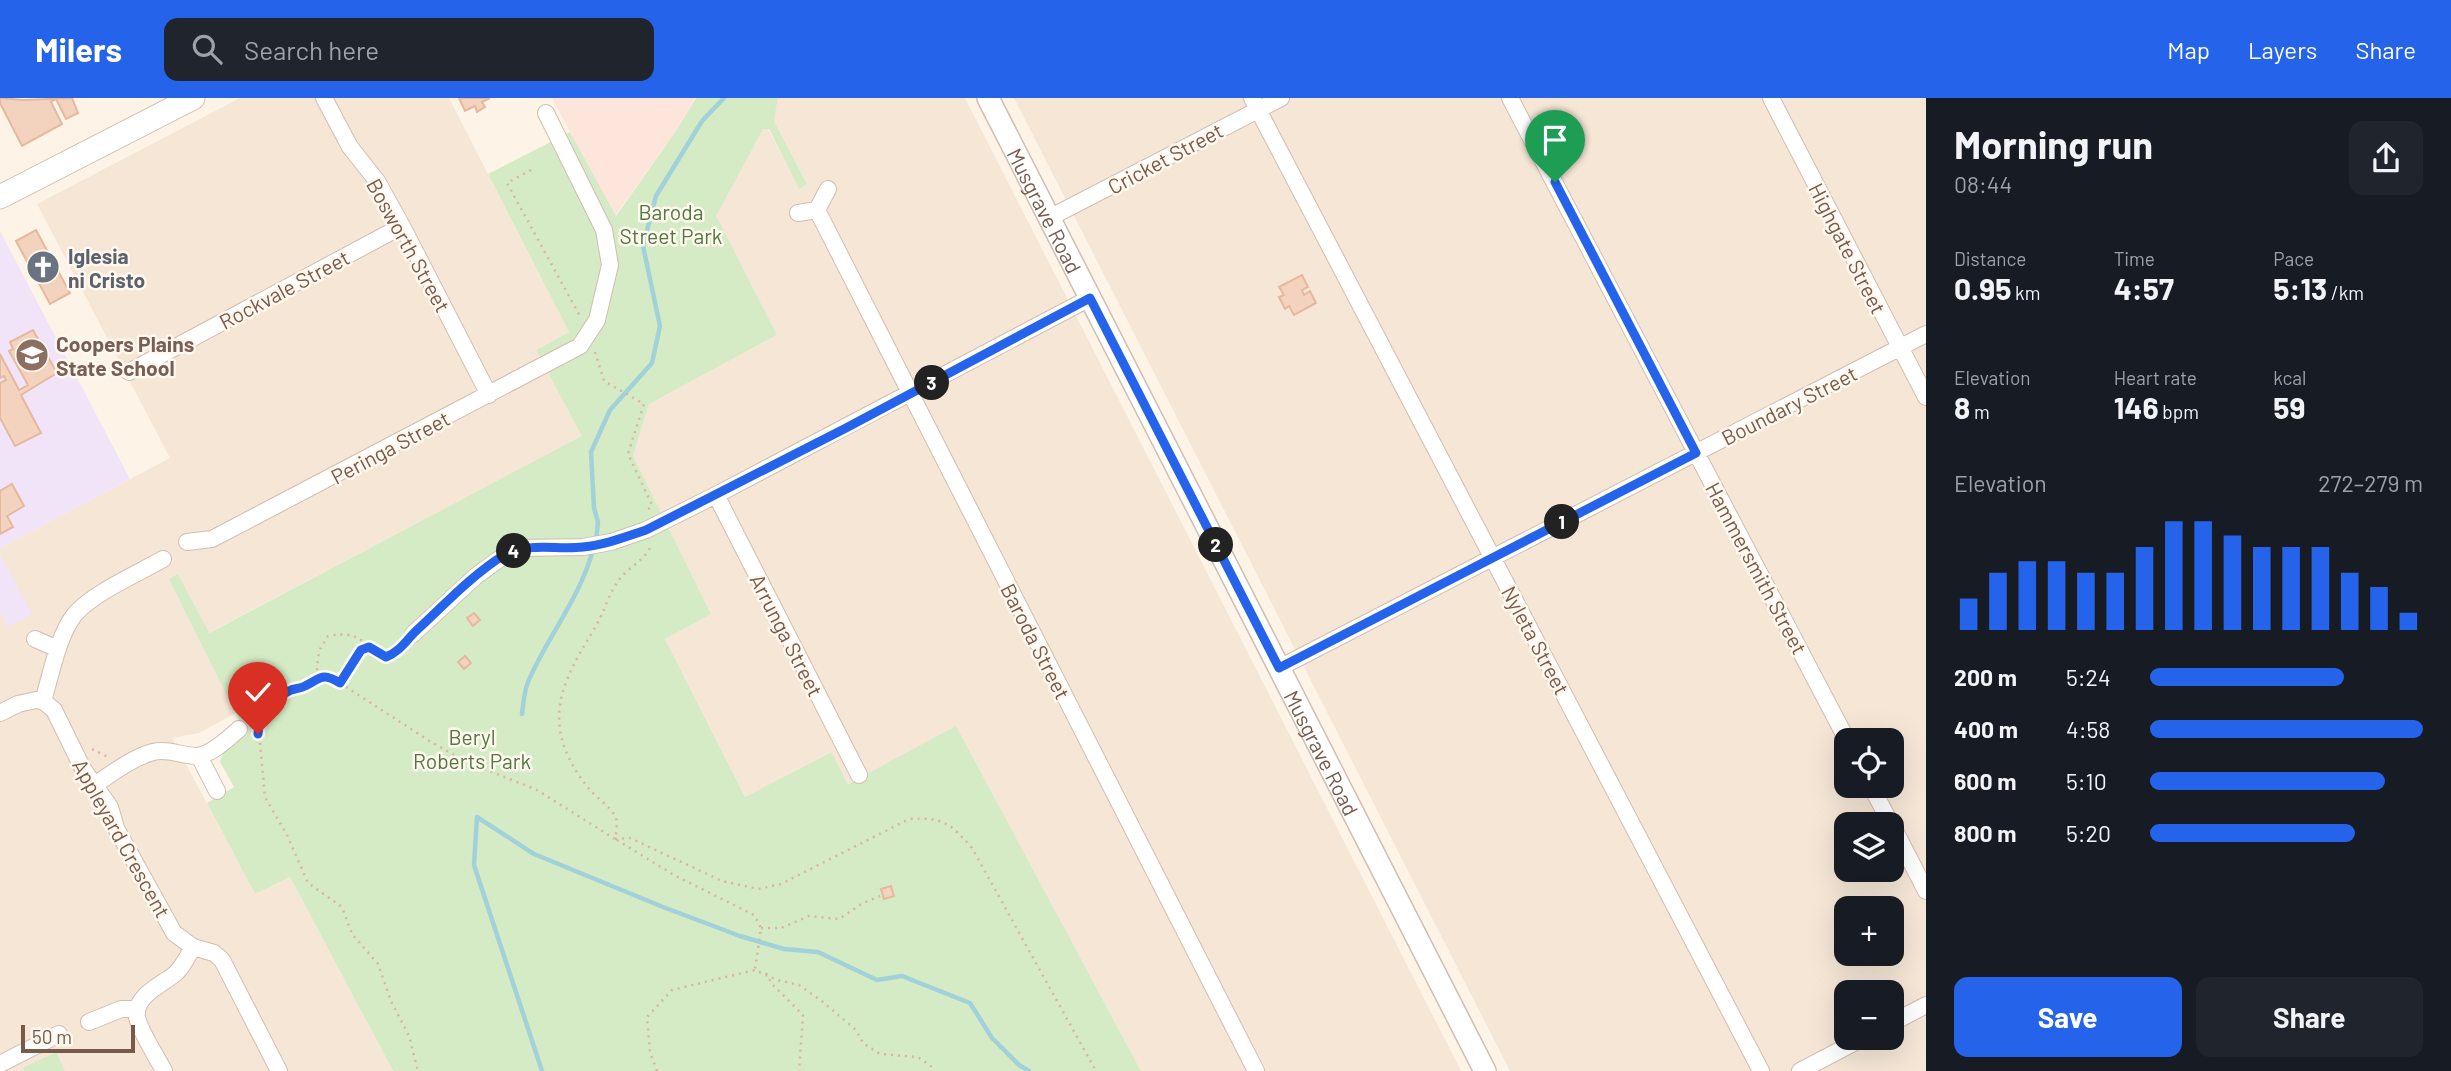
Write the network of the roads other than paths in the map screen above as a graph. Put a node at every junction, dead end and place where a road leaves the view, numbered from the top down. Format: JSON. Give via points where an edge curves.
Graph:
{"nodes":[{"id":1,"x":193,"y":98,"type":"edge"},
{"id":2,"x":324,"y":98,"type":"edge"},
{"id":3,"x":988,"y":98,"type":"edge"},
{"id":4,"x":1281,"y":98,"type":"edge"},
{"id":5,"x":1510,"y":98,"type":"edge"},
{"id":6,"x":1771,"y":98,"type":"edge"},
{"id":7,"x":1255,"y":104,"type":"edge"},
{"id":8,"x":546,"y":114,"type":"dead end"},
{"id":9,"x":828,"y":189,"type":"dead end"},
{"id":10,"x":2,"y":191,"type":"edge"},
{"id":11,"x":817,"y":210,"type":"junction"},
{"id":12,"x":798,"y":213,"type":"dead end"},
{"id":13,"x":1049,"y":218,"type":"junction"},
{"id":14,"x":402,"y":226,"type":"junction"},
{"id":15,"x":1090,"y":298,"type":"junction"},
{"id":16,"x":1926,"y":334,"type":"edge"},
{"id":17,"x":1900,"y":347,"type":"junction"},
{"id":18,"x":129,"y":372,"type":"dead end"},
{"id":19,"x":910,"y":394,"type":"junction"},
{"id":20,"x":489,"y":395,"type":"junction"},
{"id":21,"x":1926,"y":397,"type":"edge"},
{"id":22,"x":1696,"y":453,"type":"junction"},
{"id":23,"x":716,"y":495,"type":"junction"},
{"id":24,"x":187,"y":542,"type":"dead end"},
{"id":25,"x":1493,"y":558,"type":"junction"},
{"id":26,"x":163,"y":559,"type":"dead end"},
{"id":27,"x":413,"y":634,"type":"road end"},
{"id":28,"x":35,"y":639,"type":"dead end"},
{"id":29,"x":58,"y":649,"type":"junction"},
{"id":30,"x":1279,"y":668,"type":"junction"},
{"id":31,"x":43,"y":701,"type":"junction"},
{"id":32,"x":0,"y":713,"type":"edge"},
{"id":33,"x":1841,"y":728,"type":"edge"},
{"id":34,"x":239,"y":729,"type":"road end"},
{"id":35,"x":199,"y":756,"type":"junction"},
{"id":36,"x":859,"y":775,"type":"dead end"},
{"id":37,"x":95,"y":785,"type":"junction"},
{"id":38,"x":217,"y":791,"type":"dead end"},
{"id":39,"x":1904,"y":850,"type":"edge"},
{"id":40,"x":1926,"y":891,"type":"edge"},
{"id":41,"x":193,"y":947,"type":"junction"},
{"id":42,"x":1926,"y":1005,"type":"edge"},
{"id":43,"x":137,"y":1009,"type":"junction"},
{"id":44,"x":1904,"y":1017,"type":"edge"},
{"id":45,"x":89,"y":1022,"type":"dead end"},
{"id":46,"x":59,"y":1034,"type":"dead end"},
{"id":47,"x":1840,"y":1050,"type":"edge"},
{"id":48,"x":0,"y":1064,"type":"edge"},
{"id":49,"x":1482,"y":1070,"type":"edge"},
{"id":50,"x":164,"y":1071,"type":"edge"},
{"id":51,"x":279,"y":1071,"type":"edge"},
{"id":52,"x":1256,"y":1071,"type":"edge"},
{"id":53,"x":1761,"y":1071,"type":"edge"},
{"id":54,"x":1800,"y":1071,"type":"edge"}],
"edges":[{"from":1,"to":10,"type":"main road"},
{"from":2,"to":14,"type":"street","name":"Bosworth Street"},
{"from":3,"to":13,"type":"street","name":"Musgrave Road"},
{"from":4,"to":7,"type":"street","name":"Cricket Street"},
{"from":5,"to":22,"type":"street","name":"Hammersmith Street"},
{"from":6,"to":17,"type":"street","name":"Highgate Street"},
{"from":7,"to":13,"type":"street","name":"Cricket Street"},
{"from":7,"to":25,"type":"street","name":"Nyleta Street"},
{"from":8,"to":20,"type":"street","name":"Peringa Street","via":[[604,230],[610,265],[597,320],[580,346]]},
{"from":9,"to":11,"type":"street"},
{"from":11,"to":12,"type":"street"},
{"from":11,"to":19,"type":"street","name":"Baroda Street"},
{"from":13,"to":15,"type":"street","name":"Musgrave Road"},
{"from":14,"to":18,"type":"street","name":"Rockvale Street"},
{"from":14,"to":20,"type":"street","name":"Bosworth Street"},
{"from":15,"to":19,"type":"street"},
{"from":15,"to":30,"type":"street","name":"Musgrave Road"},
{"from":16,"to":17,"type":"street","name":"Boundary Street"},
{"from":17,"to":21,"type":"street","name":"Highgate Street"},
{"from":17,"to":22,"type":"street","name":"Boundary Street"},
{"from":19,"to":23,"type":"street"},
{"from":19,"to":52,"type":"street","name":"Baroda Street"},
{"from":20,"to":24,"type":"street","name":"Peringa Street","via":[[212,540]]},
{"from":22,"to":25,"type":"street","name":"Boundary Street"},
{"from":22,"to":33,"type":"street","name":"Hammersmith Street"},
{"from":23,"to":27,"type":"street","via":[[611,542],[520,548],[476,576]]},
{"from":23,"to":36,"type":"street","name":"Arrunga Street"},
{"from":25,"to":30,"type":"street","name":"Boundary Street"},
{"from":25,"to":53,"type":"street","name":"Nyleta Street"},
{"from":26,"to":29,"type":"street","via":[[90,600],[74,615]]},
{"from":28,"to":29,"type":"street"},
{"from":29,"to":31,"type":"street"},
{"from":30,"to":49,"type":"street","name":"Musgrave Road"},
{"from":31,"to":32,"type":"street","via":[[18,704]]},
{"from":31,"to":37,"type":"street","name":"Appleyard Crescent","via":[[54,710]]},
{"from":34,"to":35,"type":"street"},
{"from":35,"to":37,"type":"street","via":[[153,752]]},
{"from":35,"to":38,"type":"street"},
{"from":37,"to":41,"type":"street","name":"Appleyard Crescent","via":[[174,933]]},
{"from":39,"to":40,"type":"street"},
{"from":41,"to":43,"type":"street","via":[[177,973],[156,987]]},
{"from":41,"to":51,"type":"street","name":"Appleyard Crescent","via":[[222,960]]},
{"from":42,"to":44,"type":"street"},
{"from":43,"to":45,"type":"street","via":[[121,1009]]},
{"from":43,"to":50,"type":"street","via":[[137,1020]]},
{"from":46,"to":48,"type":"street"},
{"from":47,"to":54,"type":"street"}]}
